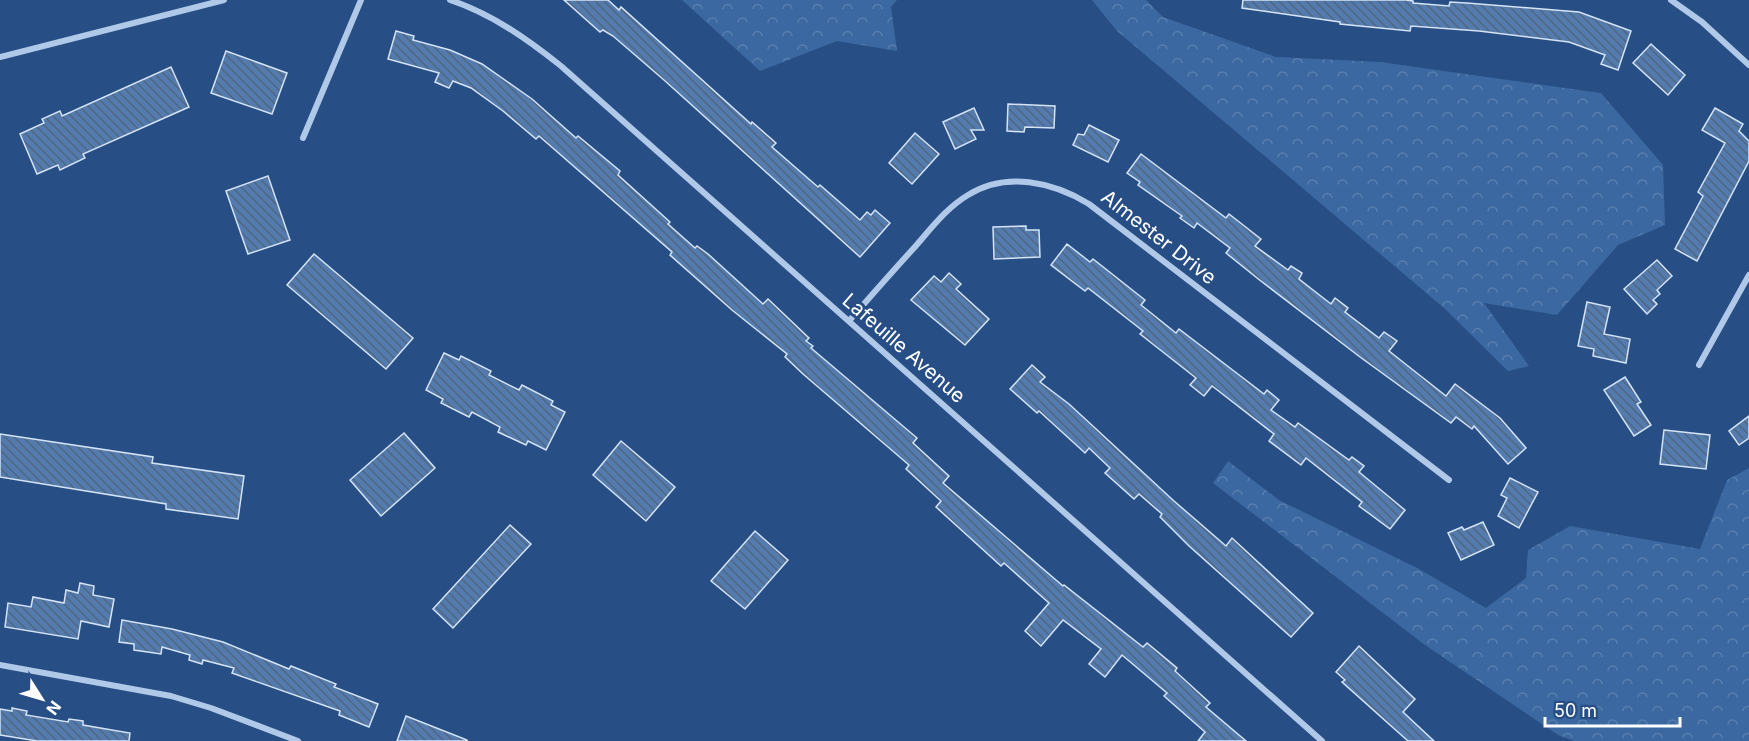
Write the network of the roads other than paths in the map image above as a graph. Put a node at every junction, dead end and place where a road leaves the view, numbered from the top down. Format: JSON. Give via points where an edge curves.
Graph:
{"nodes":[{"id":1,"x":224,"y":0,"type":"edge"},
{"id":2,"x":361,"y":0,"type":"edge"},
{"id":3,"x":450,"y":0,"type":"edge"},
{"id":4,"x":1671,"y":0,"type":"edge"},
{"id":5,"x":0,"y":57,"type":"edge"},
{"id":6,"x":1749,"y":65,"type":"edge"},
{"id":7,"x":303,"y":138,"type":"dead end"},
{"id":8,"x":1749,"y":275,"type":"edge"},
{"id":9,"x":849,"y":321,"type":"junction"},
{"id":10,"x":1699,"y":365,"type":"dead end"},
{"id":11,"x":1449,"y":480,"type":"dead end"},
{"id":12,"x":0,"y":665,"type":"edge"},
{"id":13,"x":298,"y":741,"type":"edge"},
{"id":14,"x":1322,"y":741,"type":"edge"}],
"edges":[{"from":1,"to":5,"type":"street"},
{"from":2,"to":7,"type":"street"},
{"from":3,"to":9,"type":"street","name":"Lafeuille Avenue","via":[[497,20],[561,66]]},
{"from":4,"to":6,"type":"street"},
{"from":8,"to":10,"type":"street"},
{"from":9,"to":11,"type":"street","name":"Almester Drive","via":[[947,210],[968,195],[1006,182],[1051,185],[1089,204]]},
{"from":9,"to":14,"type":"street","name":"Lafeuille Avenue"},
{"from":12,"to":13,"type":"street","via":[[171,696]]}]}
